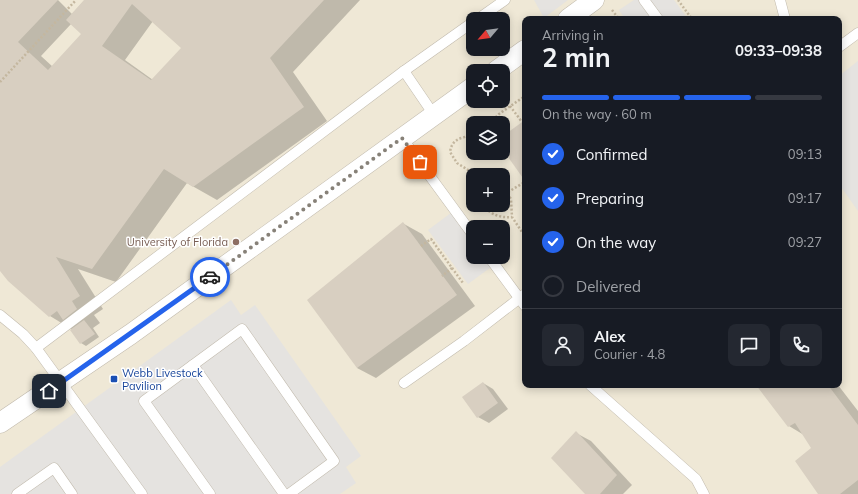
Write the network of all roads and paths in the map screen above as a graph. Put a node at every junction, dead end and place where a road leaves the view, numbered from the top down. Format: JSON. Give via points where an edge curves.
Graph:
{"nodes":[{"id":1,"x":76,"y":0,"type":"edge"},
{"id":2,"x":505,"y":0,"type":"edge"},
{"id":3,"x":644,"y":0,"type":"edge"},
{"id":4,"x":678,"y":0,"type":"edge"},
{"id":5,"x":780,"y":0,"type":"edge"},
{"id":6,"x":602,"y":3,"type":"edge"},
{"id":7,"x":488,"y":12,"type":"edge"},
{"id":8,"x":574,"y":16,"type":"edge"},
{"id":9,"x":616,"y":16,"type":"edge"},
{"id":10,"x":656,"y":16,"type":"edge"},
{"id":11,"x":690,"y":16,"type":"edge"},
{"id":12,"x":784,"y":16,"type":"edge"},
{"id":13,"x":466,"y":27,"type":"edge"},
{"id":14,"x":858,"y":33,"type":"edge"},
{"id":15,"x":842,"y":45,"type":"edge"},
{"id":16,"x":522,"y":52,"type":"edge"},
{"id":17,"x":506,"y":64,"type":"edge"},
{"id":18,"x":404,"y":71,"type":"junction"},
{"id":19,"x":0,"y":82,"type":"edge"},
{"id":20,"x":466,"y":92,"type":"edge"},
{"id":21,"x":522,"y":98,"type":"edge"},
{"id":22,"x":510,"y":106,"type":"joint"},
{"id":23,"x":508,"y":108,"type":"edge"},
{"id":24,"x":434,"y":115,"type":"junction"},
{"id":25,"x":498,"y":116,"type":"edge"},
{"id":26,"x":522,"y":122,"type":"dead end"},
{"id":27,"x":466,"y":137,"type":"edge"},
{"id":28,"x":402,"y":138,"type":"junction"},
{"id":29,"x":466,"y":169,"type":"edge"},
{"id":30,"x":522,"y":184,"type":"edge"},
{"id":31,"x":510,"y":191,"type":"edge"},
{"id":32,"x":510,"y":197,"type":"edge"},
{"id":33,"x":489,"y":212,"type":"edge"},
{"id":34,"x":512,"y":217,"type":"junction"},
{"id":35,"x":466,"y":225,"type":"edge"},
{"id":36,"x":522,"y":232,"type":"edge"},
{"id":37,"x":421,"y":246,"type":"dead end"},
{"id":38,"x":495,"y":264,"type":"edge"},
{"id":39,"x":452,"y":268,"type":"junction"},
{"id":40,"x":442,"y":276,"type":"dead end"},
{"id":41,"x":463,"y":283,"type":"dead end"},
{"id":42,"x":522,"y":298,"type":"edge"},
{"id":43,"x":522,"y":300,"type":"edge"},
{"id":44,"x":0,"y":315,"type":"edge"},
{"id":45,"x":36,"y":348,"type":"junction"},
{"id":46,"x":193,"y":365,"type":"junction"},
{"id":47,"x":61,"y":383,"type":"junction"},
{"id":48,"x":404,"y":383,"type":"dead end"},
{"id":49,"x":593,"y":388,"type":"edge"},
{"id":50,"x":0,"y":423,"type":"edge"},
{"id":51,"x":17,"y":494,"type":"edge"},
{"id":52,"x":72,"y":494,"type":"edge"},
{"id":53,"x":142,"y":494,"type":"edge"},
{"id":54,"x":210,"y":494,"type":"edge"},
{"id":55,"x":284,"y":494,"type":"edge"},
{"id":56,"x":289,"y":494,"type":"edge"},
{"id":57,"x":704,"y":494,"type":"edge"}],
"edges":[{"from":1,"to":19,"type":"path"},
{"from":2,"to":7,"type":"lane"},
{"from":3,"to":10,"type":"lane"},
{"from":4,"to":11,"type":"path"},
{"from":5,"to":12,"type":"lane"},
{"from":6,"to":8,"type":"street"},
{"from":6,"to":9,"type":"path"},
{"from":13,"to":18,"type":"lane"},
{"from":14,"to":15,"type":"lane"},
{"from":16,"to":17,"type":"street"},
{"from":18,"to":24,"type":"lane"},
{"from":18,"to":45,"type":"lane"},
{"from":20,"to":24,"type":"street"},
{"from":21,"to":22,"type":"path"},
{"from":22,"to":26,"type":"path"},
{"from":23,"to":25,"type":"path"},
{"from":24,"to":28,"type":"street"},
{"from":27,"to":29,"type":"path","via":[[456,140],[451,145],[450,152],[457,163]]},
{"from":28,"to":35,"type":"lane"},
{"from":28,"to":47,"type":"street"},
{"from":30,"to":31,"type":"path"},
{"from":32,"to":34,"type":"path"},
{"from":33,"to":34,"type":"path","via":[[498,217]]},
{"from":34,"to":36,"type":"path"},
{"from":37,"to":39,"type":"path","via":[[431,239]]},
{"from":38,"to":42,"type":"lane"},
{"from":39,"to":40,"type":"path"},
{"from":39,"to":41,"type":"path"},
{"from":43,"to":48,"type":"lane"},
{"from":44,"to":45,"type":"lane"},
{"from":45,"to":47,"type":"lane"},
{"from":46,"to":54,"type":"lane","via":[[144,401]]},
{"from":46,"to":55,"type":"lane"},
{"from":46,"to":56,"type":"lane","via":[[242,329],[334,461]]},
{"from":47,"to":50,"type":"street"},
{"from":47,"to":53,"type":"lane"},
{"from":49,"to":57,"type":"lane","via":[[696,479]]},
{"from":51,"to":52,"type":"lane","via":[[54,468]]}]}
